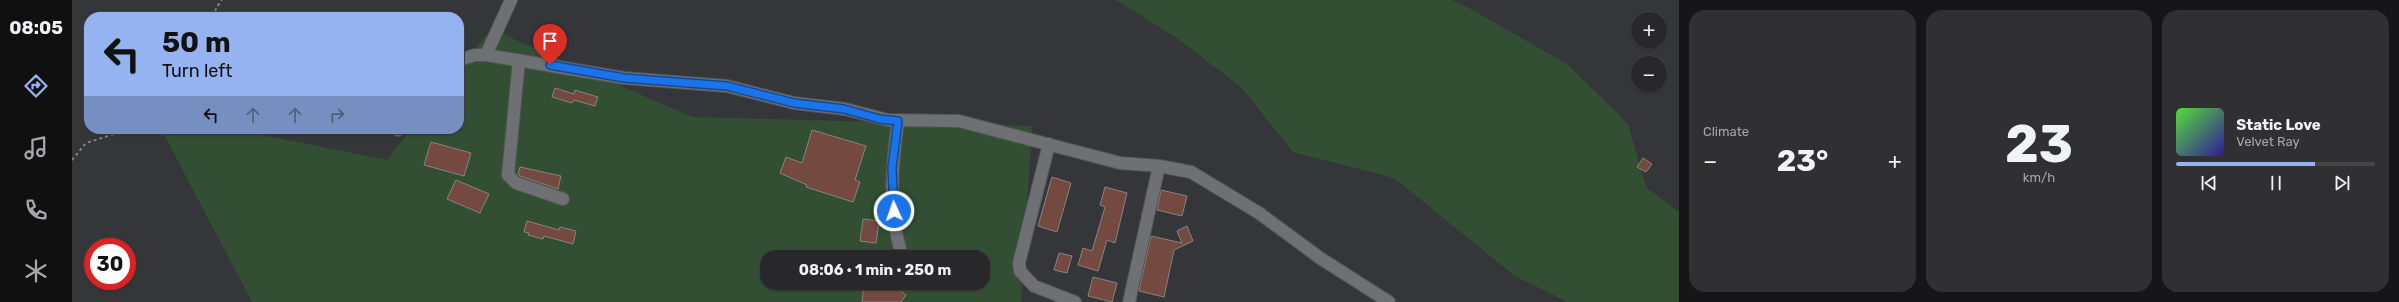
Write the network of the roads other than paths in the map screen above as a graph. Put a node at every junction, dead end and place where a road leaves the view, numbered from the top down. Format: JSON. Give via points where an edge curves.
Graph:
{"nodes":[{"id":1,"x":511,"y":0,"type":"edge"},
{"id":2,"x":486,"y":55,"type":"junction"},
{"id":3,"x":464,"y":58,"type":"edge"},
{"id":4,"x":519,"y":60,"type":"junction"},
{"id":5,"x":898,"y":121,"type":"junction"},
{"id":6,"x":1049,"y":144,"type":"junction"},
{"id":7,"x":1159,"y":166,"type":"junction"},
{"id":8,"x":563,"y":199,"type":"dead end"},
{"id":9,"x":900,"y":250,"type":"edge"},
{"id":10,"x":1075,"y":302,"type":"edge"},
{"id":11,"x":1129,"y":302,"type":"edge"},
{"id":12,"x":1389,"y":302,"type":"edge"}],
"edges":[{"from":1,"to":2,"type":"street"},
{"from":2,"to":3,"type":"street"},
{"from":2,"to":4,"type":"street"},
{"from":4,"to":5,"type":"street","via":[[624,78],[727,86],[794,103],[844,109]]},
{"from":4,"to":8,"type":"street","via":[[508,175],[516,183]]},
{"from":5,"to":6,"type":"street","via":[[959,121]]},
{"from":5,"to":9,"type":"street","via":[[892,168],[896,236]]},
{"from":6,"to":7,"type":"street","via":[[1120,163]]},
{"from":6,"to":10,"type":"street","via":[[1019,263],[1020,271],[1034,286]]},
{"from":7,"to":11,"type":"street"},
{"from":7,"to":12,"type":"street","via":[[1191,172],[1213,184]]}]}
